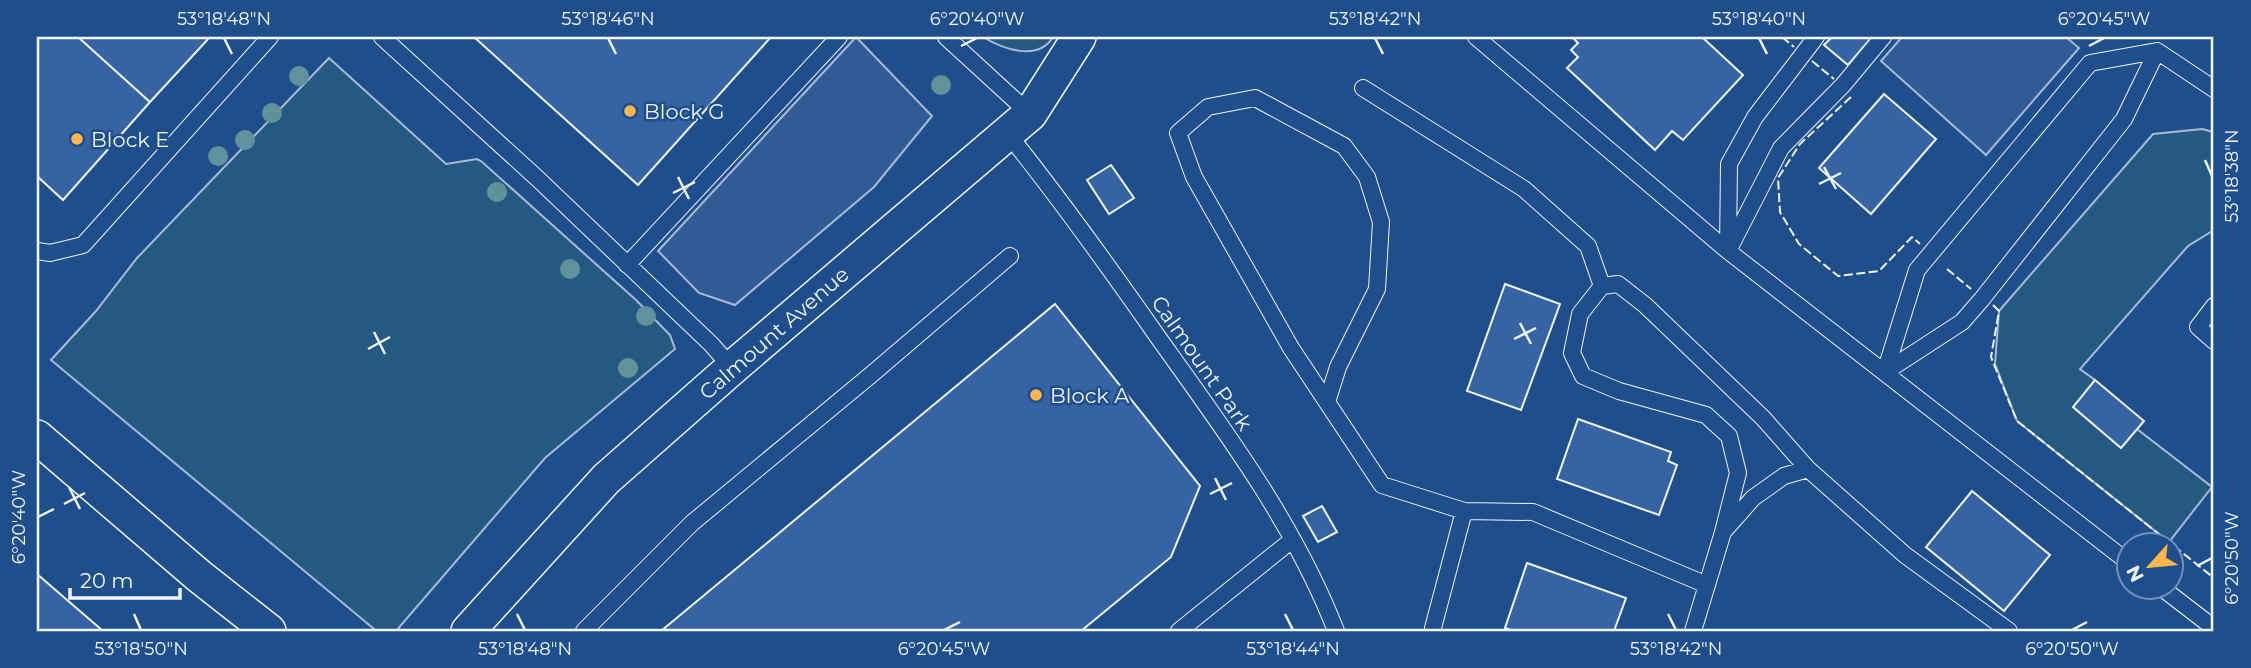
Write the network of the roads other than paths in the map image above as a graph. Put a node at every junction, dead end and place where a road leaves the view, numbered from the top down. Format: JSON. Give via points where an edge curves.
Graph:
{"nodes":[{"id":1,"x":270,"y":37,"type":"edge"},
{"id":2,"x":382,"y":37,"type":"edge"},
{"id":3,"x":839,"y":37,"type":"edge"},
{"id":4,"x":946,"y":37,"type":"edge"},
{"id":5,"x":1079,"y":37,"type":"edge"},
{"id":6,"x":1476,"y":37,"type":"edge"},
{"id":7,"x":1816,"y":37,"type":"edge"},
{"id":8,"x":1882,"y":37,"type":"edge"},
{"id":9,"x":2157,"y":51,"type":"junction"},
{"id":10,"x":1363,"y":88,"type":"dead end"},
{"id":11,"x":2214,"y":89,"type":"edge"},
{"id":12,"x":1019,"y":124,"type":"junction"},
{"id":13,"x":37,"y":251,"type":"edge"},
{"id":14,"x":1728,"y":251,"type":"junction"},
{"id":15,"x":1010,"y":256,"type":"dead end"},
{"id":16,"x":627,"y":265,"type":"junction"},
{"id":17,"x":1602,"y":286,"type":"junction"},
{"id":18,"x":2214,"y":306,"type":"edge"},
{"id":19,"x":2214,"y":341,"type":"edge"},
{"id":20,"x":732,"y":368,"type":"junction"},
{"id":21,"x":1885,"y":372,"type":"junction"},
{"id":22,"x":1327,"y":402,"type":"junction"},
{"id":23,"x":37,"y":437,"type":"edge"},
{"id":24,"x":1808,"y":469,"type":"junction"},
{"id":25,"x":1464,"y":511,"type":"junction"},
{"id":26,"x":1723,"y":532,"type":"junction"},
{"id":27,"x":1293,"y":540,"type":"junction"},
{"id":28,"x":2114,"y":550,"type":"edge"},
{"id":29,"x":1707,"y":585,"type":"junction"},
{"id":30,"x":2181,"y":602,"type":"edge"},
{"id":31,"x":1433,"y":628,"type":"dead end"},
{"id":32,"x":2214,"y":628,"type":"edge"},
{"id":33,"x":269,"y":631,"type":"edge"},
{"id":34,"x":468,"y":631,"type":"edge"},
{"id":35,"x":584,"y":631,"type":"edge"},
{"id":36,"x":1179,"y":631,"type":"edge"},
{"id":37,"x":1336,"y":631,"type":"edge"},
{"id":38,"x":1693,"y":631,"type":"edge"},
{"id":39,"x":2009,"y":631,"type":"edge"}],
"edges":[{"from":1,"to":13,"type":"lane","via":[[83,244],[50,253]]},
{"from":2,"to":16,"type":"lane"},
{"from":3,"to":16,"type":"lane"},
{"from":4,"to":12,"type":"lane","name":"Calmount Park"},
{"from":5,"to":12,"type":"street","name":"Calmount Avenue"},
{"from":6,"to":14,"type":"lane"},
{"from":7,"to":14,"type":"lane","via":[[1755,117],[1729,164]]},
{"from":8,"to":14,"type":"lane","via":[[1781,148]]},
{"from":9,"to":11,"type":"lane"},
{"from":9,"to":21,"type":"lane","via":[[2124,119],[1982,299],[1962,321]]},
{"from":9,"to":21,"type":"lane","via":[[2090,64],[1917,270]]},
{"from":10,"to":17,"type":"lane","via":[[1524,189],[1588,246]]},
{"from":12,"to":20,"type":"street","name":"Calmount Avenue"},
{"from":12,"to":27,"type":"lane","name":"Calmount Park","via":[[1097,249],[1256,478]]},
{"from":14,"to":21,"type":"lane"},
{"from":15,"to":35,"type":"lane","via":[[692,523]]},
{"from":16,"to":20,"type":"lane"},
{"from":17,"to":24,"type":"lane","via":[[1618,284],[1645,305]]},
{"from":17,"to":26,"type":"lane","via":[[1580,314],[1572,353],[1583,376],[1706,415],[1729,436],[1738,473]]},
{"from":18,"to":19,"type":"lane","via":[[2198,327]]},
{"from":20,"to":34,"type":"street","name":"Calmount Avenue","via":[[606,479]]},
{"from":21,"to":28,"type":"lane"},
{"from":22,"to":22,"type":"lane","via":[[1291,348],[1194,177],[1178,134],[1208,107],[1255,98],[1344,146],[1367,177],[1381,222],[1377,289],[1338,367]]},
{"from":22,"to":25,"type":"lane","via":[[1382,485]]},
{"from":23,"to":33,"type":"street"},
{"from":24,"to":26,"type":"lane","via":[[1784,476],[1763,491]]},
{"from":24,"to":39,"type":"lane","via":[[1905,555]]},
{"from":25,"to":29,"type":"lane","via":[[1532,512]]},
{"from":25,"to":31,"type":"lane"},
{"from":26,"to":29,"type":"lane"},
{"from":27,"to":36,"type":"lane"},
{"from":27,"to":37,"type":"lane","name":"Calmount Park"},
{"from":29,"to":38,"type":"lane"},
{"from":30,"to":32,"type":"lane"}]}
